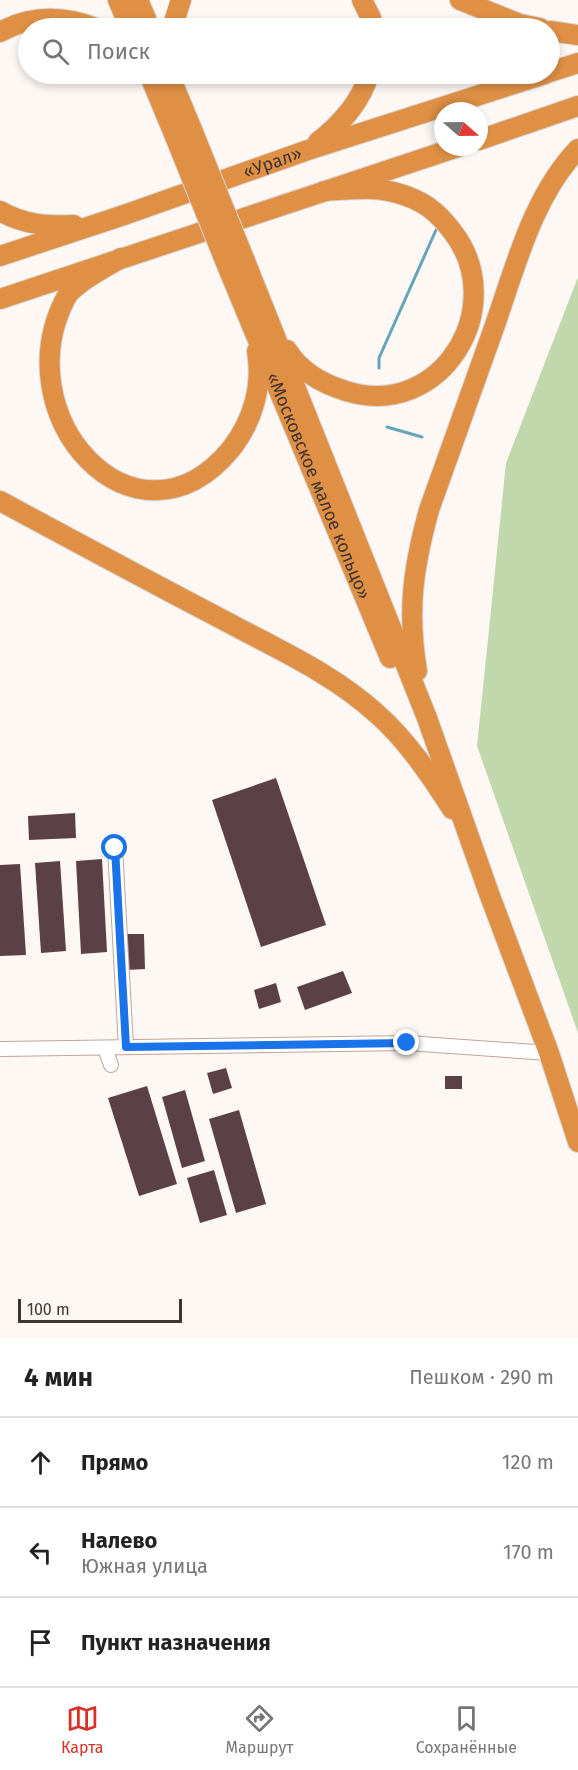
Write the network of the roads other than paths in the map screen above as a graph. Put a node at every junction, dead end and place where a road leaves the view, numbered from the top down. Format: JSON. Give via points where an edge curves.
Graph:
{"nodes":[{"id":1,"x":118,"y":0,"type":"edge"},
{"id":2,"x":138,"y":0,"type":"edge"},
{"id":3,"x":181,"y":0,"type":"edge"},
{"id":4,"x":362,"y":0,"type":"edge"},
{"id":5,"x":460,"y":0,"type":"edge"},
{"id":6,"x":126,"y":18,"type":"edge"},
{"id":7,"x":146,"y":18,"type":"edge"},
{"id":8,"x":175,"y":18,"type":"edge"},
{"id":9,"x":370,"y":18,"type":"edge"},
{"id":10,"x":505,"y":18,"type":"edge"},
{"id":11,"x":18,"y":25,"type":"edge"},
{"id":12,"x":0,"y":32,"type":"edge"},
{"id":13,"x":560,"y":33,"type":"edge"},
{"id":14,"x":578,"y":35,"type":"edge"},
{"id":15,"x":578,"y":63,"type":"edge"},
{"id":16,"x":560,"y":69,"type":"edge"},
{"id":17,"x":169,"y":84,"type":"edge"},
{"id":18,"x":365,"y":84,"type":"edge"},
{"id":19,"x":513,"y":84,"type":"edge"},
{"id":20,"x":578,"y":106,"type":"edge"},
{"id":21,"x":488,"y":137,"type":"edge"},
{"id":22,"x":578,"y":149,"type":"edge"},
{"id":23,"x":309,"y":150,"type":"junction"},
{"id":24,"x":434,"y":155,"type":"edge"},
{"id":25,"x":324,"y":191,"type":"junction"},
{"id":26,"x":0,"y":211,"type":"edge"},
{"id":27,"x":124,"y":215,"type":"junction"},
{"id":28,"x":0,"y":256,"type":"edge"},
{"id":29,"x":121,"y":258,"type":"junction"},
{"id":30,"x":0,"y":299,"type":"edge"},
{"id":31,"x":256,"y":312,"type":"junction"},
{"id":32,"x":34,"y":396,"type":"dead end"},
{"id":33,"x":43,"y":420,"type":"dead end"},
{"id":34,"x":0,"y":501,"type":"edge"},
{"id":35,"x":427,"y":717,"type":"junction"},
{"id":36,"x":457,"y":819,"type":"junction"},
{"id":37,"x":115,"y":848,"type":"dead end"},
{"id":38,"x":490,"y":896,"type":"junction"},
{"id":39,"x":126,"y":1047,"type":"junction"},
{"id":40,"x":105,"y":1048,"type":"junction"},
{"id":41,"x":0,"y":1049,"type":"edge"},
{"id":42,"x":549,"y":1053,"type":"junction"},
{"id":43,"x":111,"y":1065,"type":"dead end"},
{"id":44,"x":578,"y":1142,"type":"edge"}],
"edges":[{"from":1,"to":6,"type":"highway"},
{"from":2,"to":7,"type":"highway"},
{"from":3,"to":8,"type":"highway"},
{"from":4,"to":9,"type":"highway"},
{"from":5,"to":10,"type":"highway"},
{"from":11,"to":12,"type":"highway"},
{"from":13,"to":14,"type":"highway"},
{"from":15,"to":16,"type":"highway","name":"«Урал»"},
{"from":17,"to":31,"type":"highway","name":"«Московское малое кольцо»","bridge":true,"via":[[184,135]]},
{"from":18,"to":23,"type":"highway","via":[[355,106]]},
{"from":19,"to":23,"type":"highway","name":"«Урал»"},
{"from":20,"to":21,"type":"highway"},
{"from":22,"to":35,"type":"highway","via":[[560,170],[522,246],[421,539],[412,590],[412,619]]},
{"from":23,"to":27,"type":"highway","name":"«Урал»"},
{"from":24,"to":25,"type":"highway"},
{"from":25,"to":29,"type":"highway"},
{"from":25,"to":31,"type":"highway","via":[[373,188],[431,207],[462,244],[469,261],[475,300],[464,339],[445,366],[424,382],[401,393],[366,395],[332,387],[303,369]]},
{"from":26,"to":27,"type":"highway","via":[[31,224],[51,226]]},
{"from":27,"to":28,"type":"highway","name":"«Урал»"},
{"from":29,"to":30,"type":"highway"},
{"from":29,"to":32,"type":"highway","via":[[69,292],[56,310],[37,349]]},
{"from":31,"to":33,"type":"highway","via":[[258,392],[254,408],[239,439],[221,461],[199,477],[177,486],[150,489],[108,483],[72,461],[55,443]]},
{"from":31,"to":35,"type":"highway","name":"«Московское малое кольцо»"},
{"from":31,"to":36,"type":"highway","name":"«Московское малое кольцо»"},
{"from":34,"to":36,"type":"highway","via":[[356,696],[397,735]]},
{"from":35,"to":38,"type":"highway","name":"«Московское малое кольцо»"},
{"from":36,"to":38,"type":"highway","name":"«Московское малое кольцо»"},
{"from":37,"to":39,"type":"street"},
{"from":38,"to":42,"type":"highway","name":"«Московское малое кольцо»"},
{"from":39,"to":40,"type":"street"},
{"from":39,"to":42,"type":"street","via":[[407,1043]]},
{"from":40,"to":41,"type":"street"},
{"from":40,"to":43,"type":"street"},
{"from":42,"to":44,"type":"highway","name":"«Московское малое кольцо»"}]}
